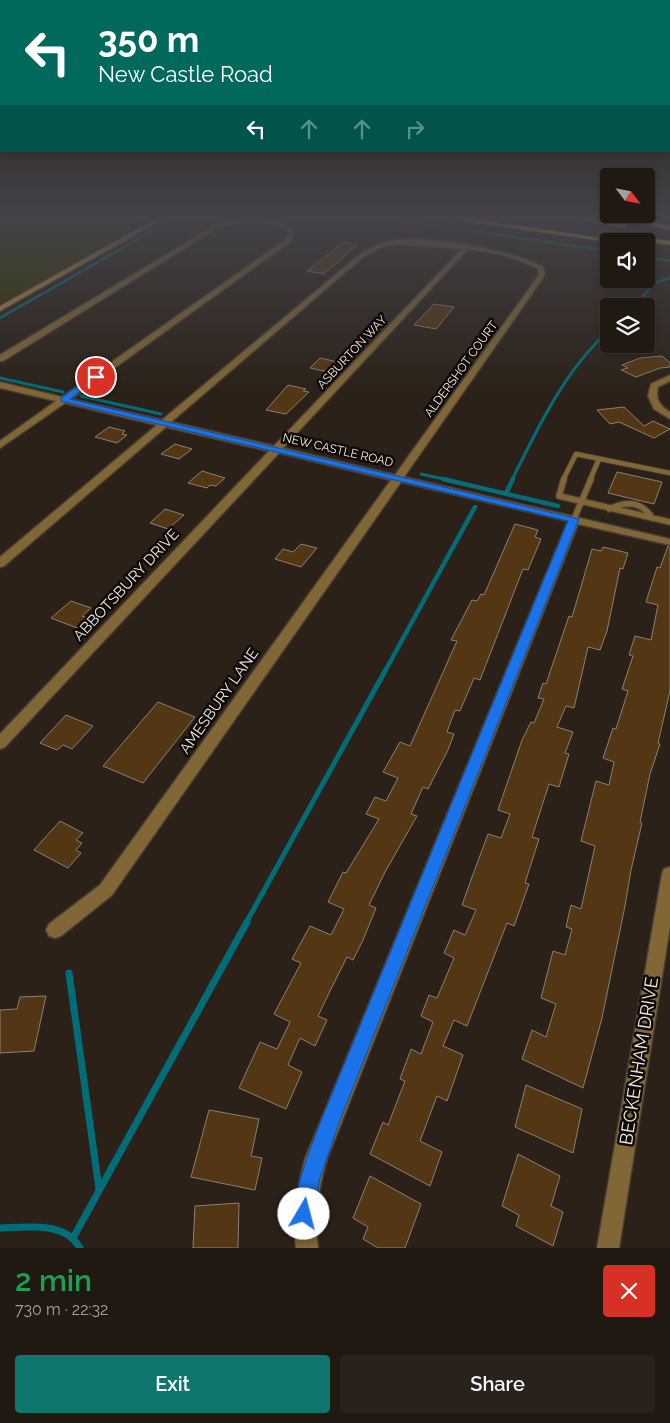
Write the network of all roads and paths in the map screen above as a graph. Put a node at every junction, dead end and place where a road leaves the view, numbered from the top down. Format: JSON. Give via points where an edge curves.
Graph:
{"nodes":[{"id":1,"x":58,"y":276,"type":"edge"},
{"id":2,"x":135,"y":276,"type":"edge"},
{"id":3,"x":238,"y":276,"type":"edge"},
{"id":4,"x":337,"y":276,"type":"edge"},
{"id":5,"x":439,"y":276,"type":"edge"},
{"id":6,"x":541,"y":276,"type":"edge"},
{"id":7,"x":0,"y":309,"type":"edge"},
{"id":8,"x":0,"y":359,"type":"edge"},
{"id":9,"x":670,"y":378,"type":"edge"},
{"id":10,"x":0,"y":385,"type":"edge"},
{"id":11,"x":64,"y":400,"type":"junction"},
{"id":12,"x":670,"y":416,"type":"edge"},
{"id":13,"x":165,"y":423,"type":"junction"},
{"id":14,"x":0,"y":445,"type":"edge"},
{"id":15,"x":276,"y":450,"type":"junction"},
{"id":16,"x":599,"y":459,"type":"junction"},
{"id":17,"x":670,"y":473,"type":"edge"},
{"id":18,"x":397,"y":478,"type":"junction"},
{"id":19,"x":581,"y":502,"type":"junction"},
{"id":20,"x":609,"y":509,"type":"junction"},
{"id":21,"x":652,"y":518,"type":"junction"},
{"id":22,"x":574,"y":519,"type":"junction"},
{"id":23,"x":670,"y":522,"type":"edge"},
{"id":24,"x":670,"y":542,"type":"edge"},
{"id":25,"x":0,"y":563,"type":"edge"},
{"id":26,"x":0,"y":743,"type":"edge"},
{"id":27,"x":670,"y":874,"type":"edge"},
{"id":28,"x":55,"y":930,"type":"dead end"},
{"id":29,"x":307,"y":1248,"type":"edge"},
{"id":30,"x":608,"y":1248,"type":"edge"}],
"edges":[{"from":1,"to":7,"type":"main road"},
{"from":2,"to":8,"type":"street"},
{"from":3,"to":11,"type":"street"},
{"from":4,"to":13,"type":"street","name":"ALDERSHOT COURT"},
{"from":5,"to":15,"type":"street","name":"ASBURTON WAY"},
{"from":6,"to":18,"type":"street","name":"ALDERSHOT COURT"},
{"from":9,"to":12,"type":"street","via":[[654,386],[651,393],[653,402]]},
{"from":10,"to":11,"type":"street","name":"NEW CASTLE ROAD"},
{"from":11,"to":13,"type":"street","name":"NEW CASTLE ROAD"},
{"from":11,"to":14,"type":"street"},
{"from":13,"to":15,"type":"street","name":"NEW CASTLE ROAD"},
{"from":13,"to":25,"type":"street"},
{"from":15,"to":18,"type":"street","name":"NEW CASTLE ROAD"},
{"from":15,"to":26,"type":"street","name":"ABBOTSBURY DRIVE"},
{"from":16,"to":17,"type":"lane"},
{"from":16,"to":19,"type":"lane"},
{"from":16,"to":19,"type":"lane","via":[[576,454],[562,483],[559,496]]},
{"from":18,"to":22,"type":"street","name":"NEW CASTLE ROAD"},
{"from":18,"to":28,"type":"street","name":"AMESBURY LANE","via":[[106,890]]},
{"from":19,"to":20,"type":"lane"},
{"from":19,"to":22,"type":"lane"},
{"from":20,"to":21,"type":"lane"},
{"from":20,"to":21,"type":"lane","via":[[629,503],[642,506]]},
{"from":21,"to":23,"type":"lane"},
{"from":22,"to":24,"type":"street","name":"NEW CASTLE ROAD"},
{"from":22,"to":29,"type":"street","via":[[316,1159],[304,1214]]},
{"from":27,"to":30,"type":"street","name":"BECKENHAM DRIVE"}]}
